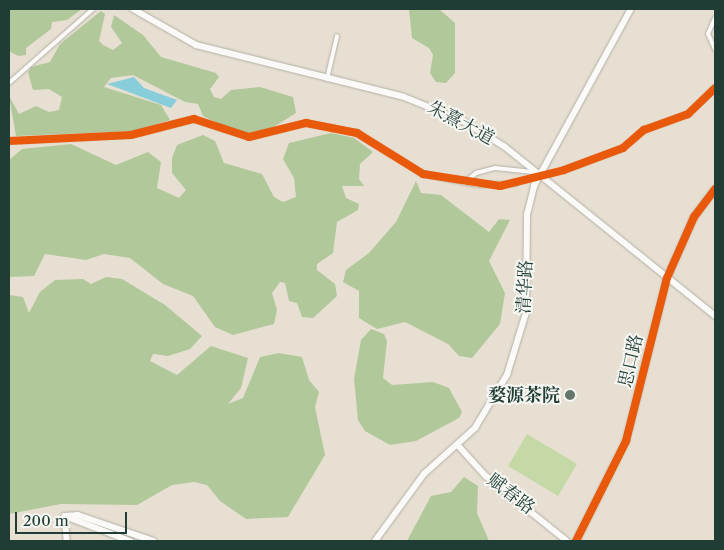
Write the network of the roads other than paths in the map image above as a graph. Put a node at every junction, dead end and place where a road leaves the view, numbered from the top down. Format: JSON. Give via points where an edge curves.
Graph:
{"nodes":[{"id":1,"x":93,"y":9,"type":"edge"},
{"id":2,"x":132,"y":9,"type":"edge"},
{"id":3,"x":631,"y":9,"type":"edge"},
{"id":4,"x":715,"y":18,"type":"edge"},
{"id":5,"x":337,"y":36,"type":"dead end"},
{"id":6,"x":715,"y":49,"type":"edge"},
{"id":7,"x":327,"y":79,"type":"junction"},
{"id":8,"x":715,"y":81,"type":"edge"},
{"id":9,"x":9,"y":83,"type":"edge"},
{"id":10,"x":714,"y":87,"type":"edge"},
{"id":11,"x":9,"y":140,"type":"edge"},
{"id":12,"x":564,"y":170,"type":"tunnel mouth"},
{"id":13,"x":538,"y":173,"type":"junction"},
{"id":14,"x":464,"y":183,"type":"junction"},
{"id":15,"x":516,"y":184,"type":"tunnel mouth"},
{"id":16,"x":715,"y":189,"type":"edge"},
{"id":17,"x":667,"y":278,"type":"junction"},
{"id":18,"x":715,"y":316,"type":"edge"},
{"id":19,"x":458,"y":445,"type":"junction"},
{"id":20,"x":65,"y":516,"type":"junction"},
{"id":21,"x":67,"y":541,"type":"edge"},
{"id":22,"x":130,"y":541,"type":"edge"},
{"id":23,"x":154,"y":541,"type":"edge"},
{"id":24,"x":375,"y":541,"type":"edge"},
{"id":25,"x":567,"y":541,"type":"edge"},
{"id":26,"x":576,"y":541,"type":"edge"}],
"edges":[{"from":1,"to":9,"type":"street"},
{"from":2,"to":7,"type":"main road","name":"朱熹大道","via":[[196,46]]},
{"from":3,"to":13,"type":"main road","name":"清华路"},
{"from":4,"to":6,"type":"street","via":[[708,34]]},
{"from":5,"to":7,"type":"street"},
{"from":7,"to":13,"type":"main road","name":"朱熹大道","via":[[433,106],[485,134]]},
{"from":8,"to":10,"type":"street"},
{"from":10,"to":12,"type":"street","via":[[688,114],[644,130],[623,148]]},
{"from":11,"to":14,"type":"street","via":[[131,135],[194,119],[249,137],[306,123],[349,129],[411,169]]},
{"from":13,"to":14,"type":"street","via":[[495,168],[476,173]]},
{"from":13,"to":17,"type":"main road","name":"朱熹大道"},
{"from":13,"to":19,"type":"main road","name":"清华路","via":[[527,215],[527,298],[520,335],[498,391]]},
{"from":14,"to":15,"type":"street"},
{"from":16,"to":17,"type":"main road","name":"思口路","via":[[694,217]]},
{"from":17,"to":18,"type":"main road","name":"朱熹大道"},
{"from":17,"to":26,"type":"main road","name":"思口路","via":[[626,441]]},
{"from":19,"to":24,"type":"main road","name":"清华路","via":[[424,474]]},
{"from":19,"to":25,"type":"main road","name":"赋春路","via":[[486,476]]},
{"from":20,"to":21,"type":"main road"},
{"from":20,"to":22,"type":"main road"},
{"from":20,"to":23,"type":"main road","via":[[78,515]]}]}
